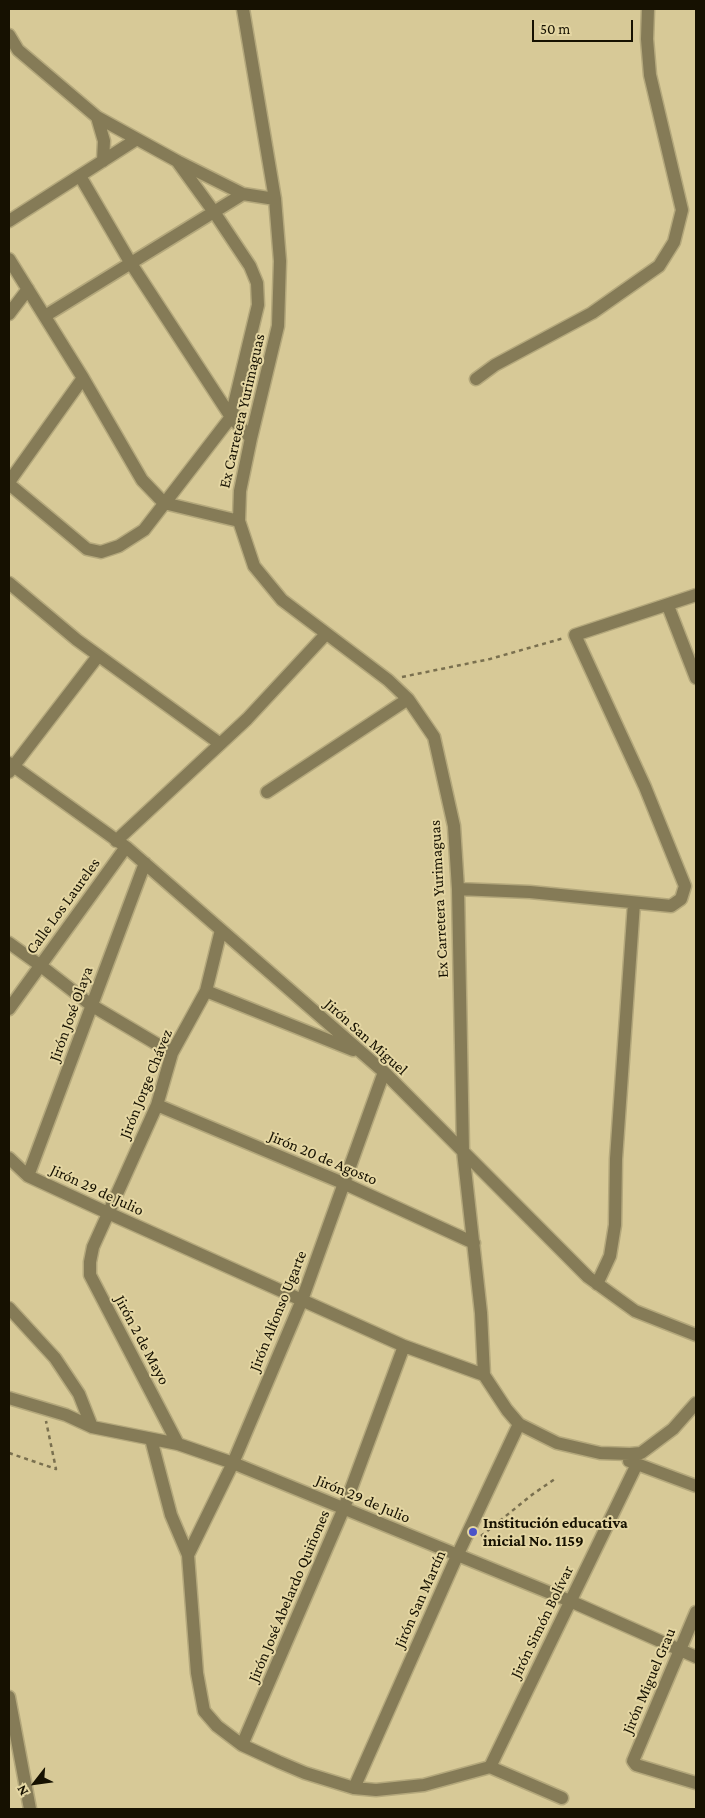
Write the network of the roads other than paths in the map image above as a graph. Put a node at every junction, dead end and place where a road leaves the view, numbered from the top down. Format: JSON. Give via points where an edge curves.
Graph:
{"nodes":[{"id":1,"x":243,"y":9,"type":"edge"},
{"id":2,"x":648,"y":9,"type":"edge"},
{"id":3,"x":9,"y":35,"type":"edge"},
{"id":4,"x":97,"y":117,"type":"junction"},
{"id":5,"x":137,"y":139,"type":"junction"},
{"id":6,"x":103,"y":161,"type":"junction"},
{"id":7,"x":177,"y":161,"type":"junction"},
{"id":8,"x":80,"y":176,"type":"junction"},
{"id":9,"x":242,"y":194,"type":"junction"},
{"id":10,"x":275,"y":199,"type":"junction"},
{"id":11,"x":214,"y":212,"type":"junction"},
{"id":12,"x":9,"y":221,"type":"edge"},
{"id":13,"x":9,"y":259,"type":"edge"},
{"id":14,"x":130,"y":262,"type":"junction"},
{"id":15,"x":28,"y":289,"type":"junction"},
{"id":16,"x":9,"y":314,"type":"edge"},
{"id":17,"x":44,"y":316,"type":"junction"},
{"id":18,"x":83,"y":378,"type":"junction"},
{"id":19,"x":476,"y":378,"type":"dead end"},
{"id":20,"x":231,"y":417,"type":"junction"},
{"id":21,"x":250,"y":438,"type":"junction"},
{"id":22,"x":9,"y":483,"type":"edge"},
{"id":23,"x":164,"y":503,"type":"junction"},
{"id":24,"x":239,"y":521,"type":"junction"},
{"id":25,"x":9,"y":583,"type":"edge"},
{"id":26,"x":696,"y":595,"type":"edge"},
{"id":27,"x":668,"y":606,"type":"junction"},
{"id":28,"x":326,"y":634,"type":"junction"},
{"id":29,"x":98,"y":656,"type":"junction"},
{"id":30,"x":696,"y":678,"type":"edge"},
{"id":31,"x":408,"y":699,"type":"junction"},
{"id":32,"x":219,"y":743,"type":"junction"},
{"id":33,"x":10,"y":767,"type":"edge"},
{"id":34,"x":267,"y":792,"type":"dead end"},
{"id":35,"x":121,"y":844,"type":"junction"},
{"id":36,"x":145,"y":863,"type":"junction"},
{"id":37,"x":458,"y":889,"type":"junction"},
{"id":38,"x":634,"y":903,"type":"junction"},
{"id":39,"x":221,"y":930,"type":"junction"},
{"id":40,"x":9,"y":944,"type":"edge"},
{"id":41,"x":41,"y":966,"type":"junction"},
{"id":42,"x":206,"y":991,"type":"junction"},
{"id":43,"x":91,"y":1005,"type":"junction"},
{"id":44,"x":9,"y":1009,"type":"edge"},
{"id":45,"x":172,"y":1053,"type":"junction"},
{"id":46,"x":363,"y":1055,"type":"junction"},
{"id":47,"x":384,"y":1072,"type":"junction"},
{"id":48,"x":157,"y":1105,"type":"junction"},
{"id":49,"x":463,"y":1152,"type":"junction"},
{"id":50,"x":9,"y":1158,"type":"edge"},
{"id":51,"x":28,"y":1176,"type":"junction"},
{"id":52,"x":343,"y":1184,"type":"junction"},
{"id":53,"x":108,"y":1213,"type":"junction"},
{"id":54,"x":474,"y":1243,"type":"junction"},
{"id":55,"x":93,"y":1248,"type":"joint"},
{"id":56,"x":597,"y":1284,"type":"junction"},
{"id":57,"x":302,"y":1300,"type":"junction"},
{"id":58,"x":9,"y":1308,"type":"edge"},
{"id":59,"x":696,"y":1335,"type":"edge"},
{"id":60,"x":404,"y":1346,"type":"junction"},
{"id":61,"x":484,"y":1375,"type":"junction"},
{"id":62,"x":9,"y":1390,"type":"edge"},
{"id":63,"x":14,"y":1399,"type":"edge"},
{"id":64,"x":696,"y":1402,"type":"edge"},
{"id":65,"x":519,"y":1424,"type":"junction"},
{"id":66,"x":92,"y":1427,"type":"junction"},
{"id":67,"x":151,"y":1439,"type":"junction"},
{"id":68,"x":178,"y":1444,"type":"junction"},
{"id":69,"x":600,"y":1453,"type":"junction"},
{"id":70,"x":233,"y":1463,"type":"junction"},
{"id":71,"x":637,"y":1464,"type":"junction"},
{"id":72,"x":696,"y":1486,"type":"edge"},
{"id":73,"x":344,"y":1508,"type":"junction"},
{"id":74,"x":188,"y":1555,"type":"junction"},
{"id":75,"x":457,"y":1556,"type":"junction"},
{"id":76,"x":570,"y":1601,"type":"junction"},
{"id":77,"x":696,"y":1612,"type":"edge"},
{"id":78,"x":680,"y":1648,"type":"junction"},
{"id":79,"x":696,"y":1657,"type":"edge"},
{"id":80,"x":9,"y":1697,"type":"edge"},
{"id":81,"x":242,"y":1745,"type":"junction"},
{"id":82,"x":490,"y":1767,"type":"junction"},
{"id":83,"x":696,"y":1783,"type":"edge"},
{"id":84,"x":354,"y":1788,"type":"junction"},
{"id":85,"x":562,"y":1798,"type":"dead end"},
{"id":86,"x":30,"y":1809,"type":"edge"}],
"edges":[{"from":1,"to":10,"type":"street","name":"Ex Carretera Yurimaguas"},
{"from":2,"to":19,"type":"street","via":[[650,75],[682,210],[674,242],[659,266],[592,313]]},
{"from":3,"to":4,"type":"street","via":[[18,50]]},
{"from":4,"to":5,"type":"street"},
{"from":4,"to":6,"type":"street","via":[[104,141]]},
{"from":5,"to":6,"type":"street"},
{"from":5,"to":7,"type":"street"},
{"from":6,"to":8,"type":"street"},
{"from":7,"to":9,"type":"street"},
{"from":7,"to":11,"type":"street"},
{"from":8,"to":12,"type":"street"},
{"from":8,"to":14,"type":"street"},
{"from":9,"to":10,"type":"street"},
{"from":9,"to":11,"type":"street"},
{"from":10,"to":21,"type":"street","name":"Ex Carretera Yurimaguas","via":[[280,261],[278,326]]},
{"from":11,"to":14,"type":"street"},
{"from":11,"to":20,"type":"street","via":[[250,266],[257,283],[258,305]]},
{"from":13,"to":15,"type":"street"},
{"from":14,"to":17,"type":"street"},
{"from":14,"to":20,"type":"street"},
{"from":15,"to":16,"type":"street"},
{"from":15,"to":17,"type":"street"},
{"from":17,"to":18,"type":"street"},
{"from":18,"to":22,"type":"street"},
{"from":18,"to":23,"type":"street","via":[[142,480]]},
{"from":20,"to":21,"type":"street"},
{"from":20,"to":23,"type":"street"},
{"from":21,"to":24,"type":"street","name":"Ex Carretera Yurimaguas","via":[[240,491]]},
{"from":22,"to":23,"type":"street","via":[[87,549],[101,552],[119,546],[144,530]]},
{"from":23,"to":24,"type":"street"},
{"from":24,"to":28,"type":"street","name":"Ex Carretera Yurimaguas","via":[[254,566],[282,600]]},
{"from":25,"to":29,"type":"street"},
{"from":26,"to":27,"type":"street"},
{"from":27,"to":30,"type":"street"},
{"from":27,"to":38,"type":"street","via":[[575,635],[685,886],[682,899],[671,906]]},
{"from":28,"to":31,"type":"street","name":"Ex Carretera Yurimaguas"},
{"from":28,"to":32,"type":"street","name":"Calle Los Laureles","via":[[247,719]]},
{"from":29,"to":32,"type":"street"},
{"from":29,"to":33,"type":"street"},
{"from":31,"to":34,"type":"street"},
{"from":31,"to":37,"type":"street","name":"Ex Carretera Yurimaguas","via":[[434,737],[454,826]]},
{"from":32,"to":35,"type":"street","name":"Calle Los Laureles"},
{"from":33,"to":35,"type":"street","name":"Jirón San Miguel"},
{"from":35,"to":36,"type":"street","name":"Jirón San Miguel"},
{"from":35,"to":41,"type":"street","name":"Calle Los Laureles"},
{"from":36,"to":39,"type":"street","name":"Jirón San Miguel"},
{"from":36,"to":43,"type":"street","name":"Jirón José Olaya"},
{"from":37,"to":38,"type":"street","via":[[530,892]]},
{"from":37,"to":49,"type":"street","name":"Ex Carretera Yurimaguas"},
{"from":38,"to":56,"type":"street","via":[[616,1159],[615,1225],[610,1256]]},
{"from":39,"to":42,"type":"street","name":"Jirón Jorge Chávez"},
{"from":39,"to":46,"type":"street","name":"Jirón San Miguel"},
{"from":40,"to":41,"type":"street"},
{"from":41,"to":43,"type":"street"},
{"from":41,"to":44,"type":"street","name":"Calle Los Laureles"},
{"from":42,"to":45,"type":"street","name":"Jirón Jorge Chávez"},
{"from":42,"to":46,"type":"street"},
{"from":43,"to":45,"type":"street"},
{"from":43,"to":51,"type":"street","name":"Jirón José Olaya"},
{"from":45,"to":48,"type":"street","name":"Jirón Jorge Chávez"},
{"from":46,"to":47,"type":"street","name":"Jirón San Miguel"},
{"from":47,"to":49,"type":"street","name":"Jirón San Miguel"},
{"from":47,"to":52,"type":"street","name":"Jirón Alfonso Ugarte"},
{"from":48,"to":52,"type":"street","name":"Jirón 20 de Agosto"},
{"from":48,"to":53,"type":"street","name":"Jirón Jorge Chávez"},
{"from":49,"to":54,"type":"street","name":"Ex Carretera Yurimaguas"},
{"from":49,"to":56,"type":"street","name":"Jirón San Miguel"},
{"from":50,"to":51,"type":"street"},
{"from":51,"to":53,"type":"street","name":"Jirón 29 de Julio"},
{"from":52,"to":54,"type":"street","name":"Jirón 20 de Agosto"},
{"from":52,"to":57,"type":"street","name":"Jirón Alfonso Ugarte"},
{"from":53,"to":55,"type":"street","name":"Jirón Jorge Chávez"},
{"from":53,"to":57,"type":"street","name":"Jirón 29 de Julio"},
{"from":54,"to":61,"type":"street","name":"Ex Carretera Yurimaguas"},
{"from":55,"to":68,"type":"street","name":"Jirón 2 de Mayo","via":[[90,1275]]},
{"from":56,"to":59,"type":"street","name":"Jirón San Miguel","via":[[635,1311]]},
{"from":57,"to":60,"type":"street","name":"Jirón 29 de Julio"},
{"from":57,"to":70,"type":"street","name":"Jirón Alfonso Ugarte"},
{"from":58,"to":66,"type":"street","via":[[55,1358],[79,1394]]},
{"from":60,"to":61,"type":"street","name":"Jirón 29 de Julio"},
{"from":60,"to":73,"type":"street","name":"Jirón José Abelardo Quiñones"},
{"from":61,"to":65,"type":"street"},
{"from":62,"to":63,"type":"street"},
{"from":63,"to":66,"type":"street","name":"Jirón 29 de Julio","via":[[66,1415]]},
{"from":64,"to":69,"type":"street","via":[[673,1430],[641,1453]]},
{"from":65,"to":69,"type":"street","via":[[557,1443]]},
{"from":65,"to":75,"type":"street","name":"Jirón San Martín"},
{"from":66,"to":67,"type":"street","name":"Jirón 29 de Julio"},
{"from":67,"to":68,"type":"street","name":"Jirón 29 de Julio"},
{"from":67,"to":74,"type":"street","via":[[171,1515]]},
{"from":68,"to":70,"type":"street","name":"Jirón 29 de Julio"},
{"from":69,"to":71,"type":"street"},
{"from":70,"to":73,"type":"street","name":"Jirón 29 de Julio"},
{"from":70,"to":74,"type":"street","name":"Jirón Alfonso Ugarte"},
{"from":71,"to":72,"type":"street"},
{"from":71,"to":76,"type":"street","name":"Jirón Simón Bolívar"},
{"from":73,"to":75,"type":"street","name":"Jirón 29 de Julio"},
{"from":73,"to":81,"type":"street","name":"Jirón José Abelardo Quiñones"},
{"from":74,"to":81,"type":"street","via":[[197,1673],[204,1711],[217,1726]]},
{"from":75,"to":76,"type":"street","name":"Jirón 29 de Julio"},
{"from":75,"to":84,"type":"street","name":"Jirón San Martín"},
{"from":76,"to":78,"type":"street","name":"Jirón 29 de Julio"},
{"from":76,"to":82,"type":"street","name":"Jirón Simón Bolívar"},
{"from":77,"to":78,"type":"street","name":"Jirón Miguel Grau"},
{"from":78,"to":79,"type":"street","name":"Jirón 29 de Julio"},
{"from":78,"to":83,"type":"street","name":"Jirón Miguel Grau","via":[[634,1763]]},
{"from":80,"to":86,"type":"street"},
{"from":81,"to":84,"type":"street","via":[[305,1773]]},
{"from":82,"to":84,"type":"street","via":[[424,1785],[376,1790]]},
{"from":82,"to":85,"type":"street"}]}
